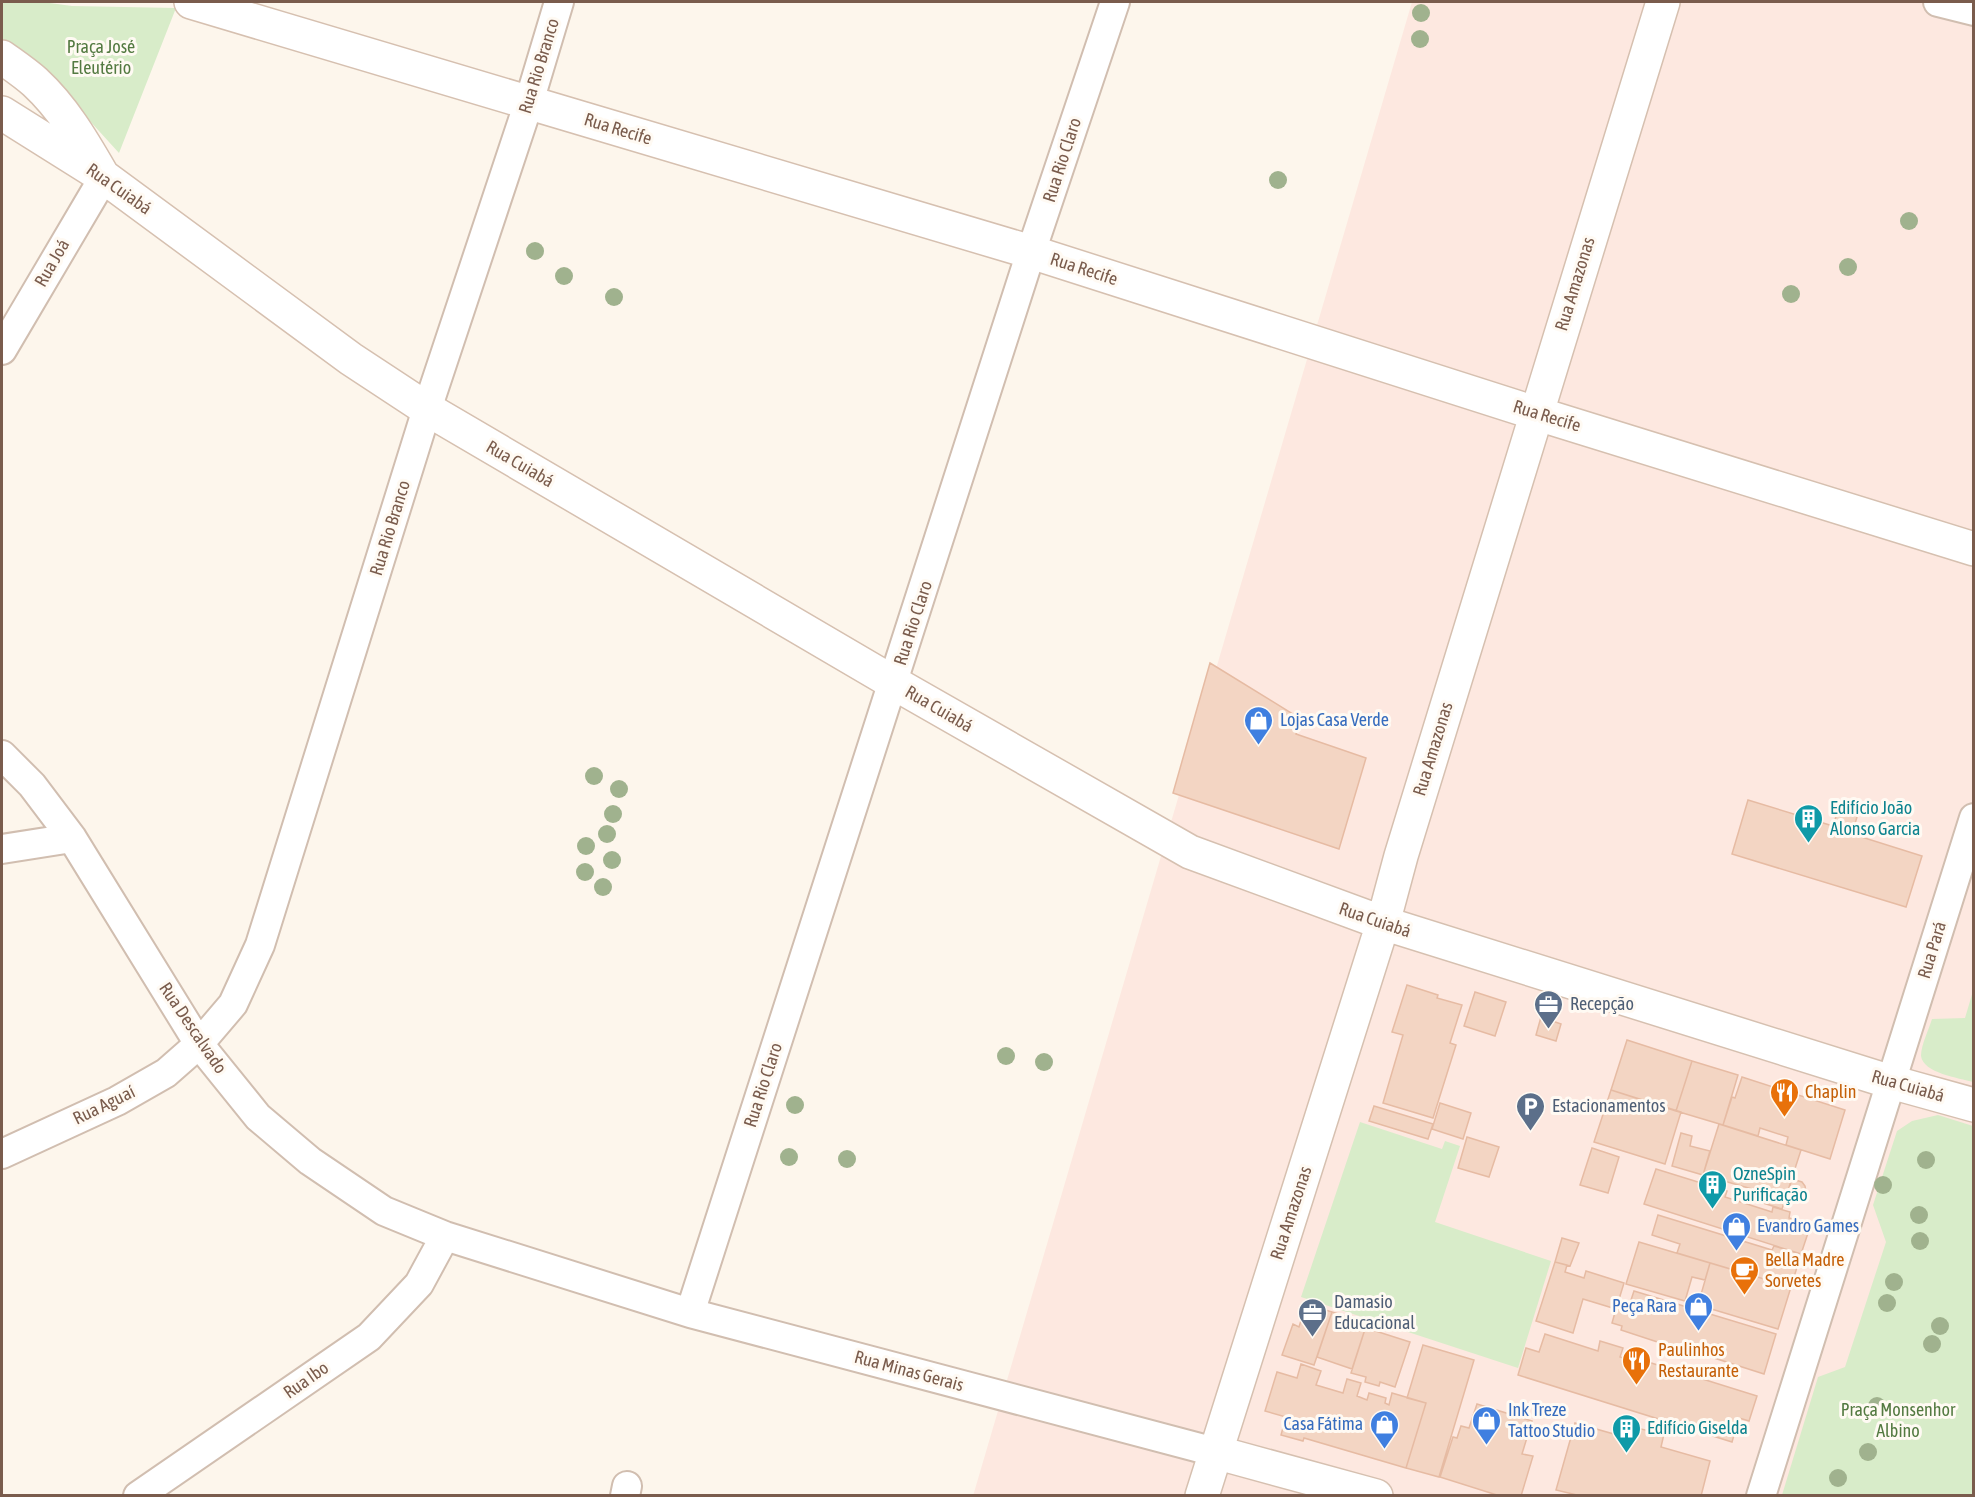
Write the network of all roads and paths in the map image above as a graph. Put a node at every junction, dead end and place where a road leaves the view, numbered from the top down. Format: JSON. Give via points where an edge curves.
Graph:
{"nodes":[{"id":1,"x":190,"y":2,"type":"edge"},
{"id":2,"x":559,"y":2,"type":"edge"},
{"id":3,"x":1115,"y":2,"type":"edge"},
{"id":4,"x":1663,"y":2,"type":"edge"},
{"id":5,"x":1938,"y":2,"type":"edge"},
{"id":6,"x":1974,"y":11,"type":"edge"},
{"id":7,"x":2,"y":57,"type":"edge"},
{"id":8,"x":529,"y":102,"type":"junction"},
{"id":9,"x":2,"y":113,"type":"edge"},
{"id":10,"x":104,"y":177,"type":"junction"},
{"id":11,"x":1031,"y":252,"type":"junction"},
{"id":12,"x":2,"y":350,"type":"edge"},
{"id":13,"x":427,"y":409,"type":"junction"},
{"id":14,"x":1535,"y":413,"type":"junction"},
{"id":15,"x":1974,"y":549,"type":"edge"},
{"id":16,"x":894,"y":683,"type":"junction"},
{"id":17,"x":2,"y":754,"type":"edge"},
{"id":18,"x":1974,"y":818,"type":"edge"},
{"id":19,"x":72,"y":838,"type":"junction"},
{"id":20,"x":2,"y":849,"type":"edge"},
{"id":21,"x":1383,"y":923,"type":"junction"},
{"id":22,"x":199,"y":1044,"type":"junction"},
{"id":23,"x":1891,"y":1082,"type":"junction"},
{"id":24,"x":1974,"y":1105,"type":"edge"},
{"id":25,"x":2,"y":1154,"type":"edge"},
{"id":26,"x":445,"y":1236,"type":"junction"},
{"id":27,"x":690,"y":1313,"type":"junction"},
{"id":28,"x":1215,"y":1452,"type":"junction"},
{"id":29,"x":138,"y":1496,"type":"edge"},
{"id":30,"x":1202,"y":1496,"type":"edge"},
{"id":31,"x":1376,"y":1496,"type":"edge"},
{"id":32,"x":1761,"y":1496,"type":"edge"}],
"edges":[{"from":1,"to":8,"type":"main road","name":"Rua Recife"},
{"from":2,"to":8,"type":"street","name":"Rua Rio Branco"},
{"from":3,"to":11,"type":"street","name":"Rua Rio Claro"},
{"from":4,"to":14,"type":"main road","name":"Rua Amazonas"},
{"from":5,"to":6,"type":"street"},
{"from":7,"to":10,"type":"main road","via":[[35,82],[61,110]]},
{"from":8,"to":11,"type":"main road","name":"Rua Recife"},
{"from":8,"to":13,"type":"street","name":"Rua Rio Branco"},
{"from":9,"to":10,"type":"main road","name":"Rua Cuiabá"},
{"from":10,"to":12,"type":"street","name":"Rua Joá"},
{"from":10,"to":13,"type":"main road","name":"Rua Cuiabá","via":[[351,359]]},
{"from":11,"to":14,"type":"main road","name":"Rua Recife"},
{"from":11,"to":16,"type":"street","name":"Rua Rio Claro"},
{"from":13,"to":16,"type":"main road","name":"Rua Cuiabá"},
{"from":13,"to":22,"type":"street","name":"Rua Rio Branco","via":[[260,945],[233,1004]]},
{"from":14,"to":15,"type":"main road","name":"Rua Recife"},
{"from":14,"to":21,"type":"main road","name":"Rua Amazonas"},
{"from":16,"to":21,"type":"main road","name":"Rua Cuiabá","via":[[1190,852]]},
{"from":16,"to":27,"type":"street","name":"Rua Rio Claro"},
{"from":17,"to":19,"type":"street","name":"Rua Descalvado","via":[[32,785]]},
{"from":18,"to":23,"type":"street","name":"Rua Pará"},
{"from":19,"to":20,"type":"street"},
{"from":19,"to":22,"type":"street","name":"Rua Descalvado"},
{"from":21,"to":23,"type":"main road","name":"Rua Cuiabá"},
{"from":21,"to":28,"type":"main road","name":"Rua Amazonas"},
{"from":22,"to":25,"type":"street","name":"Rua Aguaí","via":[[166,1073],[127,1095]]},
{"from":22,"to":26,"type":"street","name":"Rua Descalvado","via":[[258,1117],[310,1161],[384,1211]]},
{"from":23,"to":24,"type":"main road","name":"Rua Cuiabá"},
{"from":23,"to":32,"type":"street"},
{"from":26,"to":27,"type":"street","name":"Rua Minas Gerais"},
{"from":26,"to":29,"type":"street","name":"Rua Ibo","via":[[418,1284],[369,1337]]},
{"from":27,"to":28,"type":"street","name":"Rua Minas Gerais"},
{"from":28,"to":30,"type":"main road","name":"Rua Amazonas"},
{"from":28,"to":31,"type":"main road","name":"Rua Minas Gerais"}]}
